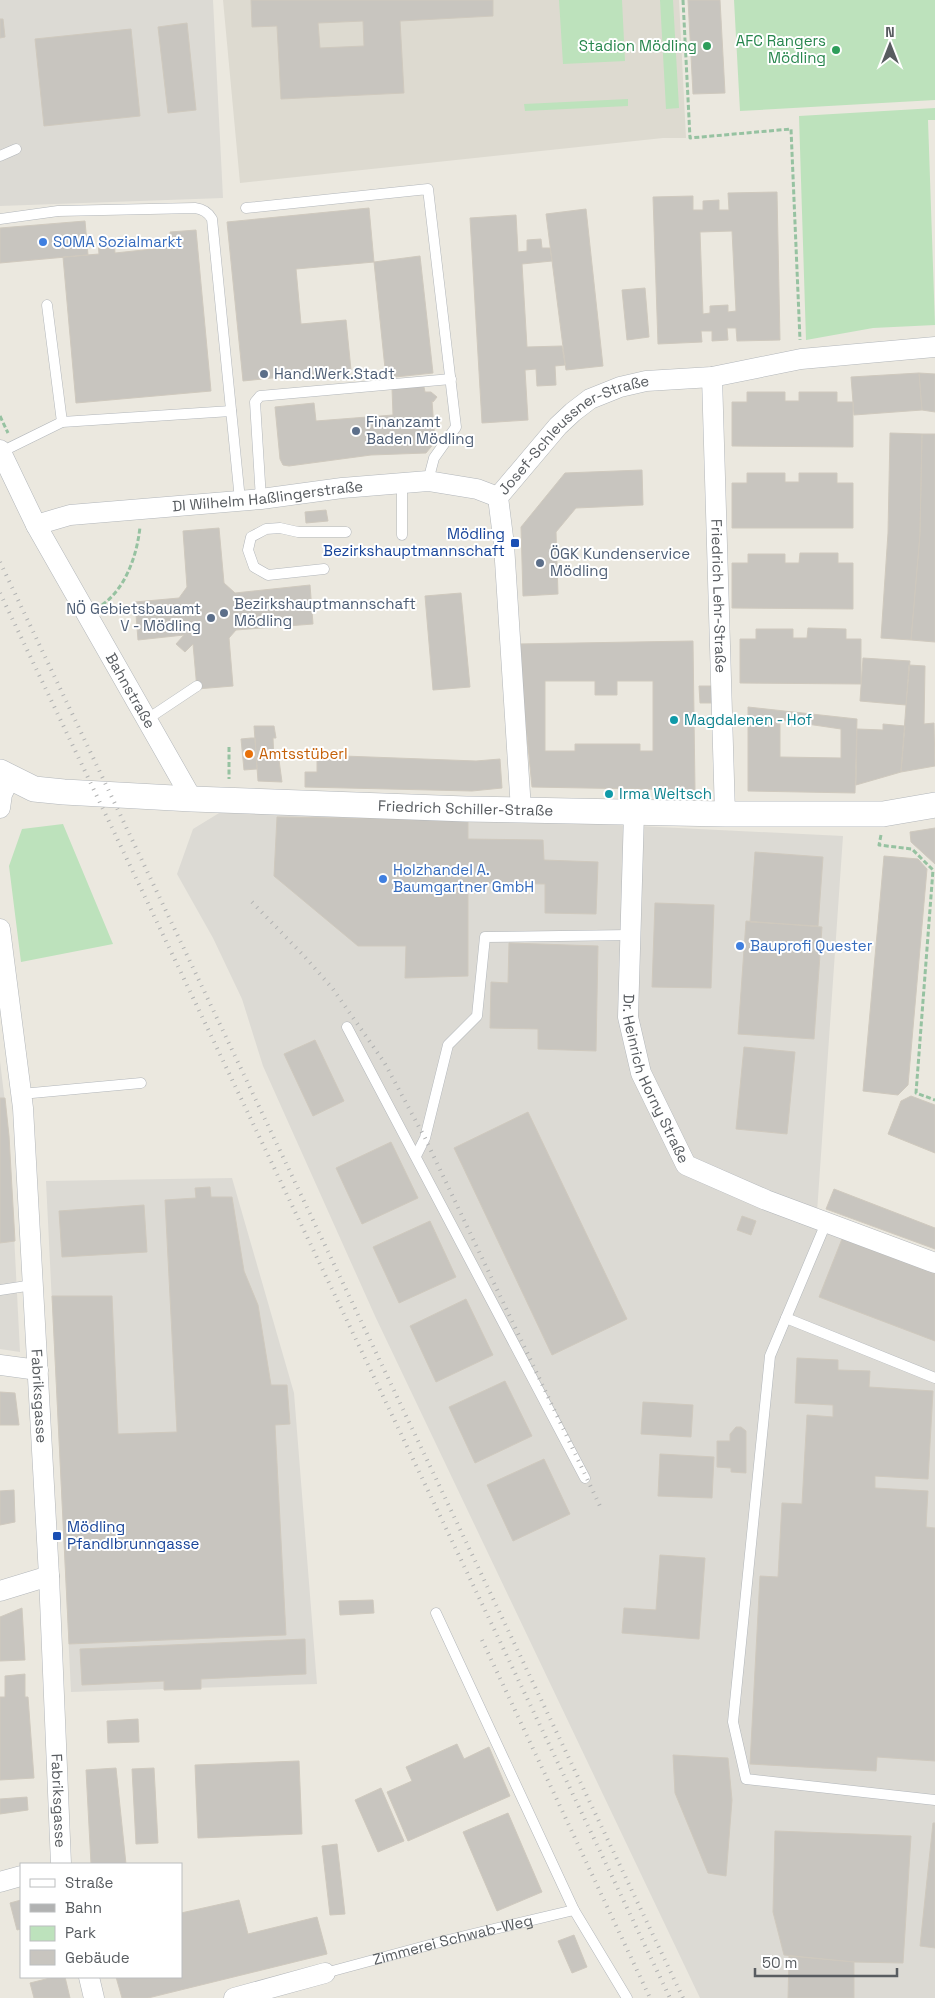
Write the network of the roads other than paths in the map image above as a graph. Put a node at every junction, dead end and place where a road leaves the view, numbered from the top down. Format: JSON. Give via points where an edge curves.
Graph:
{"nodes":[{"id":1,"x":16,"y":149,"type":"dead end"},
{"id":2,"x":0,"y":156,"type":"edge"},
{"id":3,"x":246,"y":208,"type":"dead end"},
{"id":4,"x":0,"y":219,"type":"edge"},
{"id":5,"x":47,"y":305,"type":"dead end"},
{"id":6,"x":935,"y":347,"type":"edge"},
{"id":7,"x":712,"y":377,"type":"junction"},
{"id":8,"x":450,"y":379,"type":"junction"},
{"id":9,"x":231,"y":411,"type":"junction"},
{"id":10,"x":62,"y":422,"type":"junction"},
{"id":11,"x":1,"y":451,"type":"edge"},
{"id":12,"x":428,"y":481,"type":"junction"},
{"id":13,"x":402,"y":483,"type":"junction"},
{"id":14,"x":498,"y":497,"type":"junction"},
{"id":15,"x":261,"y":499,"type":"junction"},
{"id":16,"x":240,"y":500,"type":"junction"},
{"id":17,"x":36,"y":525,"type":"junction"},
{"id":18,"x":346,"y":532,"type":"dead end"},
{"id":19,"x":402,"y":536,"type":"dead end"},
{"id":20,"x":324,"y":569,"type":"dead end"},
{"id":21,"x":197,"y":686,"type":"dead end"},
{"id":22,"x":146,"y":720,"type":"junction"},
{"id":23,"x":5,"y":775,"type":"edge"},
{"id":24,"x":192,"y":799,"type":"junction"},
{"id":25,"x":935,"y":805,"type":"edge"},
{"id":26,"x":0,"y":808,"type":"edge"},
{"id":27,"x":521,"y":810,"type":"junction"},
{"id":28,"x":634,"y":813,"type":"junction"},
{"id":29,"x":725,"y":814,"type":"junction"},
{"id":30,"x":0,"y":929,"type":"edge"},
{"id":31,"x":630,"y":935,"type":"junction"},
{"id":32,"x":5,"y":1009,"type":"edge"},
{"id":33,"x":347,"y":1027,"type":"dead end"},
{"id":34,"x":141,"y":1083,"type":"dead end"},
{"id":35,"x":21,"y":1094,"type":"junction"},
{"id":36,"x":416,"y":1156,"type":"junction"},
{"id":37,"x":826,"y":1223,"type":"junction"},
{"id":38,"x":935,"y":1263,"type":"edge"},
{"id":39,"x":33,"y":1285,"type":"junction"},
{"id":40,"x":0,"y":1290,"type":"edge"},
{"id":41,"x":786,"y":1318,"type":"junction"},
{"id":42,"x":0,"y":1365,"type":"edge"},
{"id":43,"x":38,"y":1370,"type":"junction"},
{"id":44,"x":935,"y":1378,"type":"edge"},
{"id":45,"x":586,"y":1478,"type":"dead end"},
{"id":46,"x":49,"y":1576,"type":"junction"},
{"id":47,"x":0,"y":1591,"type":"edge"},
{"id":48,"x":436,"y":1613,"type":"dead end"},
{"id":49,"x":935,"y":1800,"type":"edge"},
{"id":50,"x":60,"y":1863,"type":"edge"},
{"id":51,"x":20,"y":1876,"type":"edge"},
{"id":52,"x":0,"y":1882,"type":"edge"},
{"id":53,"x":574,"y":1910,"type":"junction"},
{"id":54,"x":325,"y":1973,"type":"joint"},
{"id":55,"x":89,"y":1978,"type":"edge"},
{"id":56,"x":94,"y":1998,"type":"edge"},
{"id":57,"x":234,"y":1998,"type":"edge"},
{"id":58,"x":627,"y":1998,"type":"edge"}],
"edges":[{"from":1,"to":2,"type":"lane"},
{"from":3,"to":8,"type":"lane","via":[[428,189]]},
{"from":4,"to":9,"type":"lane","via":[[58,211],[194,208],[206,211],[212,219]]},
{"from":5,"to":10,"type":"lane"},
{"from":6,"to":7,"type":"street","name":"Josef-Schleussner-Straße","via":[[801,359]]},
{"from":7,"to":14,"type":"street","name":"Josef-Schleussner-Straße","via":[[646,381],[590,399],[558,426]]},
{"from":7,"to":29,"type":"street","name":"Friedrich Lehr-Straße"},
{"from":8,"to":12,"type":"lane","via":[[456,427],[434,458]]},
{"from":8,"to":15,"type":"lane","via":[[260,396],[255,402]]},
{"from":9,"to":10,"type":"lane"},
{"from":9,"to":16,"type":"lane"},
{"from":10,"to":11,"type":"lane"},
{"from":11,"to":17,"type":"street","name":"Bahnstraße"},
{"from":12,"to":13,"type":"street","name":"DI Wilhelm Haßlingerstraße"},
{"from":12,"to":14,"type":"street","name":"DI Wilhelm Haßlingerstraße","via":[[477,489]]},
{"from":13,"to":15,"type":"street","name":"DI Wilhelm Haßlingerstraße"},
{"from":13,"to":19,"type":"lane"},
{"from":14,"to":27,"type":"street","name":"Josef-Schleussner-Straße"},
{"from":15,"to":16,"type":"street","name":"DI Wilhelm Haßlingerstraße"},
{"from":16,"to":17,"type":"street","name":"DI Wilhelm Haßlingerstraße","via":[[70,516]]},
{"from":17,"to":22,"type":"street","name":"Bahnstraße"},
{"from":18,"to":20,"type":"lane","via":[[298,532],[280,528],[266,529],[252,537],[248,550],[254,567],[268,575]]},
{"from":21,"to":22,"type":"lane"},
{"from":22,"to":24,"type":"street","name":"Bahnstraße"},
{"from":23,"to":24,"type":"street","name":"Friedrich Schiller-Straße","via":[[34,789]]},
{"from":23,"to":26,"type":"street"},
{"from":24,"to":27,"type":"street","name":"Friedrich Schiller-Straße"},
{"from":25,"to":29,"type":"street","name":"Friedrich Schiller-Straße","via":[[884,814]]},
{"from":27,"to":28,"type":"street","name":"Friedrich Schiller-Straße"},
{"from":28,"to":29,"type":"street","name":"Friedrich Schiller-Straße"},
{"from":28,"to":31,"type":"street","name":"Dr. Heinrich Horny Straße"},
{"from":30,"to":32,"type":"street","name":"Fabriksgasse"},
{"from":31,"to":36,"type":"lane","via":[[485,937],[477,1016],[448,1045],[425,1138]]},
{"from":31,"to":37,"type":"street","name":"Dr. Heinrich Horny Straße","via":[[628,1017],[641,1073],[686,1165]]},
{"from":32,"to":35,"type":"street","name":"Fabriksgasse"},
{"from":33,"to":36,"type":"lane"},
{"from":34,"to":35,"type":"lane"},
{"from":35,"to":39,"type":"street","name":"Fabriksgasse"},
{"from":36,"to":45,"type":"lane"},
{"from":37,"to":38,"type":"street","name":"Dr. Heinrich Horny Straße"},
{"from":37,"to":41,"type":"lane"},
{"from":39,"to":40,"type":"lane"},
{"from":39,"to":43,"type":"street","name":"Fabriksgasse"},
{"from":41,"to":44,"type":"lane"},
{"from":41,"to":49,"type":"lane","via":[[770,1356],[733,1722],[746,1779]]},
{"from":42,"to":43,"type":"street"},
{"from":43,"to":46,"type":"street","name":"Fabriksgasse"},
{"from":46,"to":47,"type":"street"},
{"from":46,"to":50,"type":"street","name":"Fabriksgasse"},
{"from":48,"to":53,"type":"lane"},
{"from":51,"to":52,"type":"street"},
{"from":53,"to":54,"type":"lane","name":"Zimmerei Schwab-Weg"},
{"from":53,"to":58,"type":"lane"},
{"from":54,"to":57,"type":"street","name":"Zimmerei Schwab-Weg"},
{"from":55,"to":56,"type":"street"}]}
